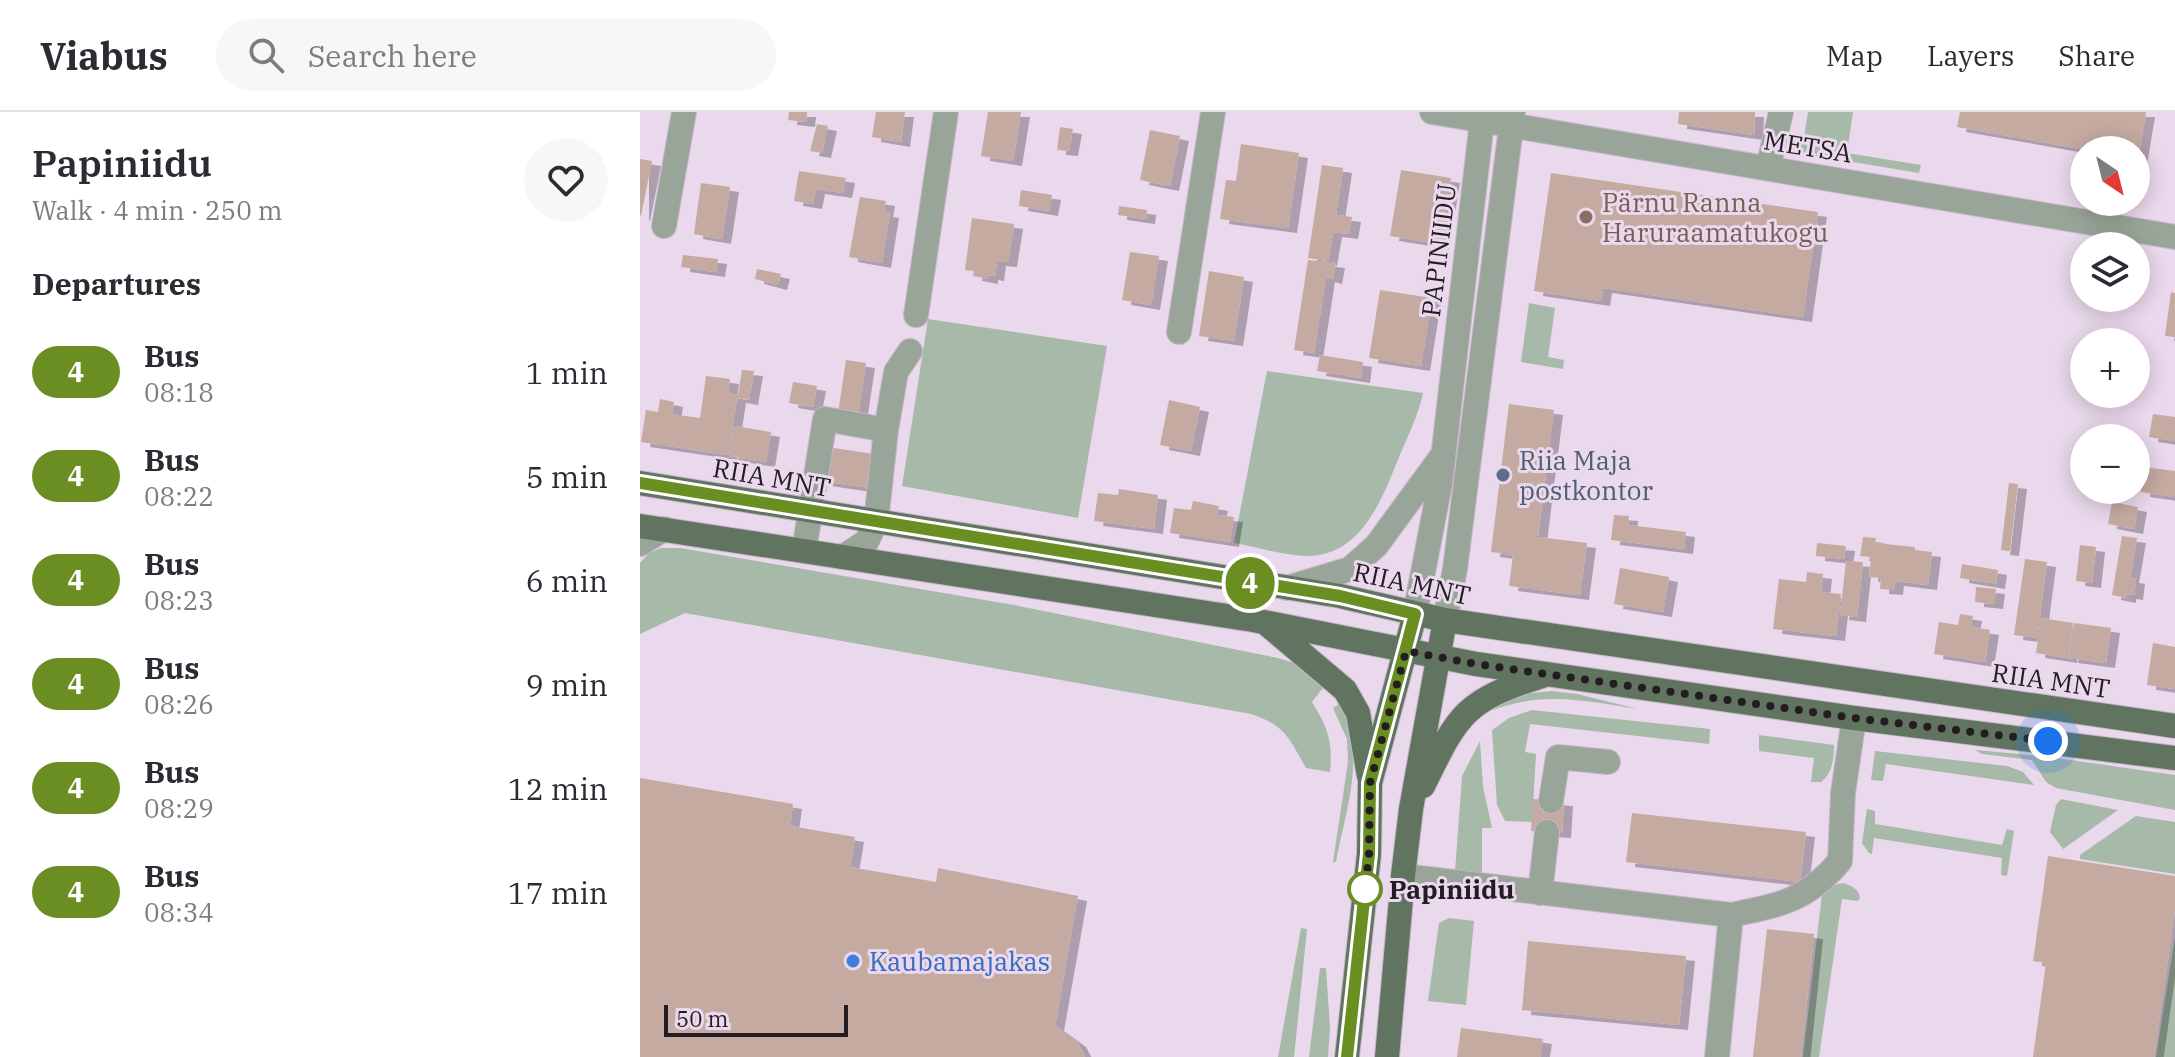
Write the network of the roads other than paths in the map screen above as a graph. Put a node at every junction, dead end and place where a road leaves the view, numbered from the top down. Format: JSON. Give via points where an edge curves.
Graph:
{"nodes":[{"id":1,"x":684,"y":112,"type":"edge"},
{"id":2,"x":946,"y":112,"type":"edge"},
{"id":3,"x":1213,"y":112,"type":"edge"},
{"id":4,"x":1432,"y":112,"type":"edge"},
{"id":5,"x":1781,"y":112,"type":"edge"},
{"id":6,"x":1482,"y":116,"type":"edge"},
{"id":7,"x":1513,"y":119,"type":"edge"},
{"id":8,"x":1768,"y":168,"type":"junction"},
{"id":9,"x":664,"y":226,"type":"dead end"},
{"id":10,"x":2175,"y":237,"type":"edge"},
{"id":11,"x":916,"y":315,"type":"dead end"},
{"id":12,"x":1179,"y":332,"type":"dead end"},
{"id":13,"x":910,"y":351,"type":"dead end"},
{"id":14,"x":886,"y":430,"type":"junction"},
{"id":15,"x":1442,"y":456,"type":"junction"},
{"id":16,"x":640,"y":483,"type":"edge"},
{"id":17,"x":811,"y":512,"type":"junction"},
{"id":18,"x":876,"y":522,"type":"junction"},
{"id":19,"x":652,"y":527,"type":"edge"},
{"id":20,"x":640,"y":544,"type":"edge"},
{"id":21,"x":804,"y":551,"type":"junction"},
{"id":22,"x":843,"y":557,"type":"junction"},
{"id":23,"x":1287,"y":588,"type":"junction"},
{"id":24,"x":1415,"y":614,"type":"junction"},
{"id":25,"x":1445,"y":620,"type":"junction"},
{"id":26,"x":1266,"y":623,"type":"junction"},
{"id":27,"x":1406,"y":651,"type":"junction"},
{"id":28,"x":1438,"y":657,"type":"junction"},
{"id":29,"x":1548,"y":674,"type":"junction"},
{"id":30,"x":1854,"y":718,"type":"junction"},
{"id":31,"x":2175,"y":726,"type":"edge"},
{"id":32,"x":2175,"y":758,"type":"edge"},
{"id":33,"x":1608,"y":762,"type":"dead end"},
{"id":34,"x":1370,"y":783,"type":"junction"},
{"id":35,"x":1551,"y":801,"type":"dead end"},
{"id":36,"x":1411,"y":809,"type":"junction"},
{"id":37,"x":1547,"y":832,"type":"dead end"},
{"id":38,"x":1403,"y":876,"type":"junction"},
{"id":39,"x":1540,"y":893,"type":"junction"},
{"id":40,"x":1731,"y":915,"type":"junction"},
{"id":41,"x":1347,"y":1057,"type":"edge"},
{"id":42,"x":1387,"y":1057,"type":"edge"},
{"id":43,"x":1717,"y":1057,"type":"edge"}],
"edges":[{"from":1,"to":9,"type":"street"},
{"from":2,"to":11,"type":"street"},
{"from":3,"to":12,"type":"street"},
{"from":4,"to":6,"type":"street","name":"METSA"},
{"from":5,"to":8,"type":"street"},
{"from":6,"to":7,"type":"street","name":"METSA"},
{"from":6,"to":15,"type":"street","name":"PAPINIIDU"},
{"from":7,"to":8,"type":"street","name":"METSA"},
{"from":7,"to":25,"type":"street"},
{"from":8,"to":10,"type":"street","name":"METSA"},
{"from":13,"to":14,"type":"street","via":[[896,372]]},
{"from":14,"to":17,"type":"street","via":[[825,419]]},
{"from":14,"to":18,"type":"street"},
{"from":15,"to":23,"type":"street","via":[[1376,546],[1350,569]]},
{"from":15,"to":24,"type":"street","name":"PAPINIIDU"},
{"from":16,"to":17,"type":"main road","name":"RIIA MNT"},
{"from":17,"to":18,"type":"main road","name":"RIIA MNT"},
{"from":17,"to":21,"type":"street"},
{"from":18,"to":22,"type":"street","via":[[867,541]]},
{"from":18,"to":23,"type":"main road","name":"RIIA MNT"},
{"from":19,"to":20,"type":"street"},
{"from":19,"to":21,"type":"main road"},
{"from":21,"to":22,"type":"main road"},
{"from":22,"to":26,"type":"main road"},
{"from":23,"to":24,"type":"main road","name":"RIIA MNT"},
{"from":24,"to":25,"type":"main road","name":"RIIA MNT"},
{"from":24,"to":27,"type":"main road","name":"PAPINIIDU"},
{"from":25,"to":28,"type":"main road"},
{"from":25,"to":31,"type":"main road","name":"RIIA MNT"},
{"from":26,"to":27,"type":"main road"},
{"from":26,"to":34,"type":"main road","via":[[1345,690],[1358,713]]},
{"from":27,"to":28,"type":"main road"},
{"from":27,"to":34,"type":"main road","name":"PAPINIIDU"},
{"from":28,"to":29,"type":"main road"},
{"from":28,"to":36,"type":"main road"},
{"from":29,"to":30,"type":"main road"},
{"from":29,"to":36,"type":"main road","via":[[1474,704],[1453,726]]},
{"from":30,"to":32,"type":"main road"},
{"from":30,"to":40,"type":"street","via":[[1840,861],[1787,903]]},
{"from":33,"to":35,"type":"street","via":[[1558,757]]},
{"from":34,"to":41,"type":"main road","name":"PAPINIIDU","via":[[1369,854]]},
{"from":36,"to":38,"type":"main road"},
{"from":37,"to":39,"type":"street"},
{"from":38,"to":39,"type":"street"},
{"from":38,"to":42,"type":"main road"},
{"from":39,"to":40,"type":"street"},
{"from":40,"to":43,"type":"street"}]}
